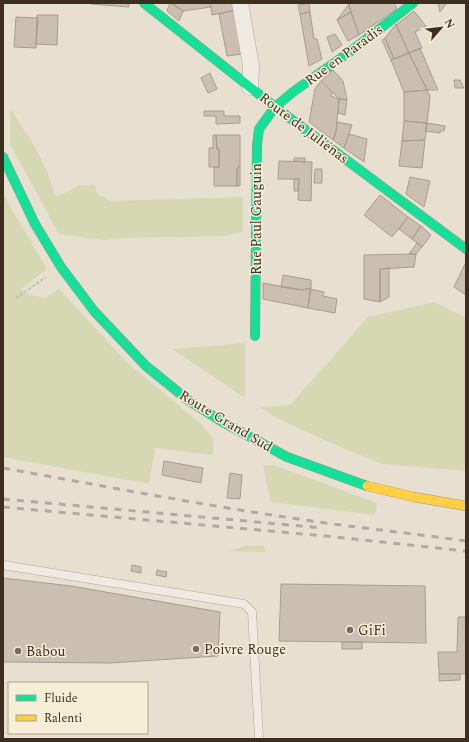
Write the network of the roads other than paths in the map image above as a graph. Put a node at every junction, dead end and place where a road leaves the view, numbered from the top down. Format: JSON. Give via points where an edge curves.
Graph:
{"nodes":[{"id":1,"x":144,"y":3,"type":"edge"},
{"id":2,"x":240,"y":3,"type":"edge"},
{"id":3,"x":413,"y":3,"type":"edge"},
{"id":4,"x":250,"y":87,"type":"junction"},
{"id":5,"x":275,"y":107,"type":"junction"},
{"id":6,"x":3,"y":157,"type":"edge"},
{"id":7,"x":466,"y":249,"type":"edge"},
{"id":8,"x":256,"y":336,"type":"dead end"},
{"id":9,"x":466,"y":506,"type":"edge"},
{"id":10,"x":3,"y":565,"type":"edge"},
{"id":11,"x":259,"y":739,"type":"edge"}],
"edges":[{"from":1,"to":4,"type":"street","name":"Route de Juliénas"},
{"from":2,"to":4,"type":"street","via":[[252,66]]},
{"from":3,"to":5,"type":"street","name":"Rue en Paradis"},
{"from":4,"to":5,"type":"street","name":"Route de Juliénas"},
{"from":5,"to":7,"type":"street","name":"Route de Juliénas"},
{"from":5,"to":8,"type":"street","name":"Rue Paul Gauguin","via":[[259,129],[257,145]]},
{"from":6,"to":9,"type":"street","name":"Route Grand Sud","via":[[35,224],[61,267],[94,311],[146,366],[188,400],[287,457],[354,482],[414,497]]},
{"from":10,"to":11,"type":"lane","via":[[244,604],[252,612]]}]}
